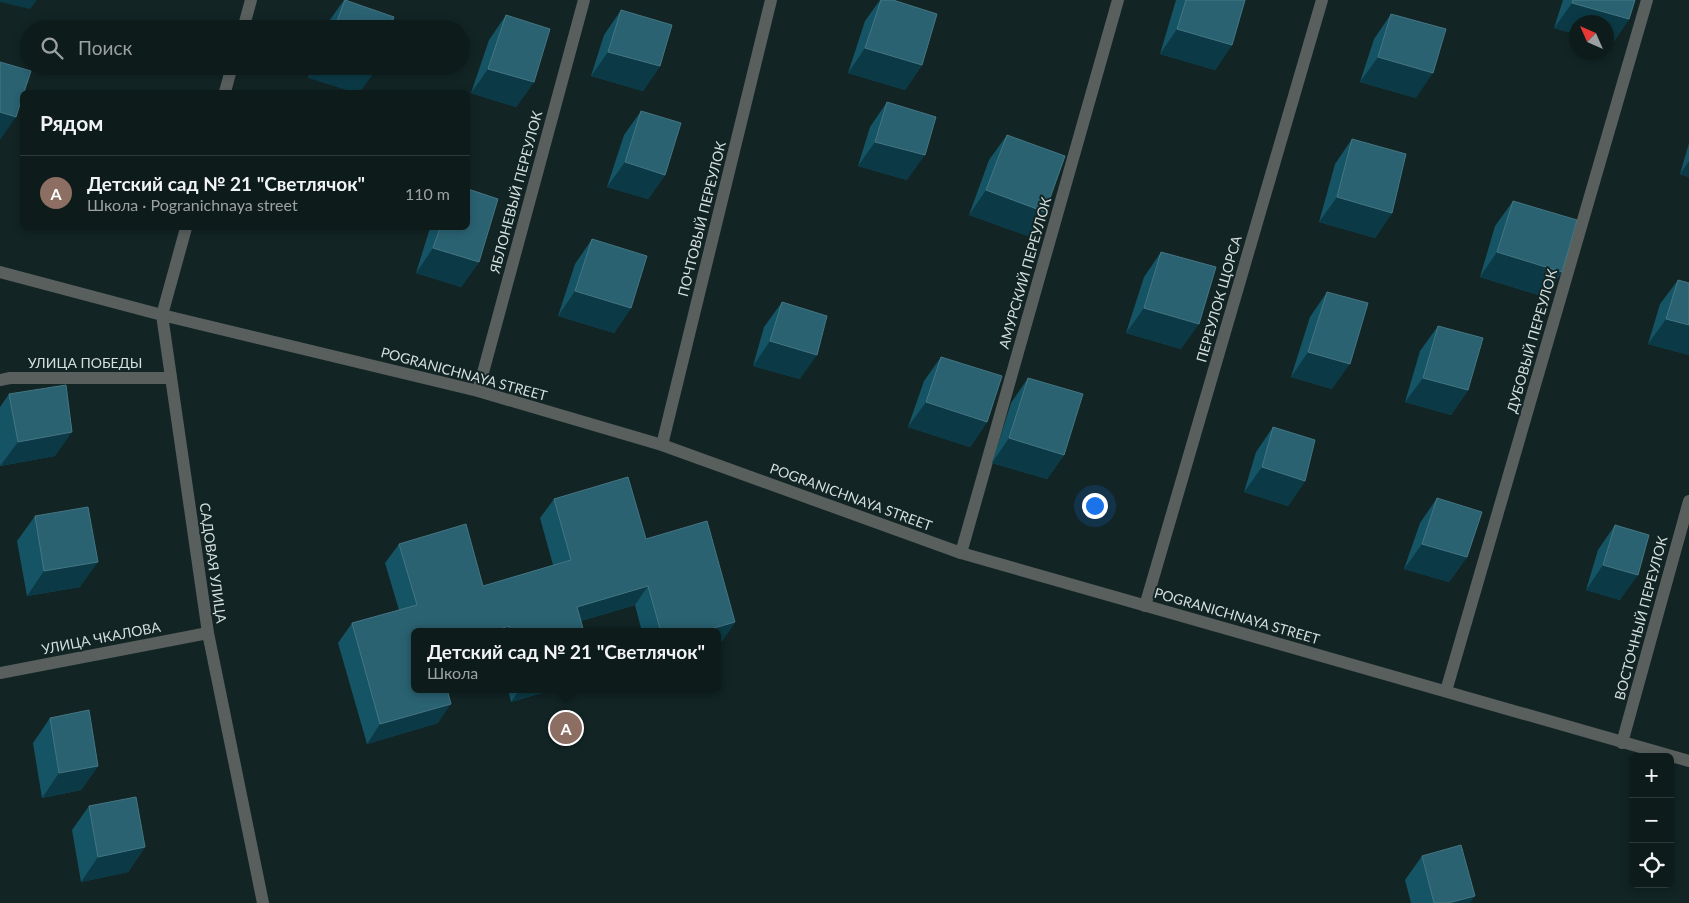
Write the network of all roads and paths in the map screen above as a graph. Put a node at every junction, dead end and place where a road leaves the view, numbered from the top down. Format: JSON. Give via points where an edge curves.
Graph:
{"nodes":[{"id":1,"x":251,"y":0,"type":"edge"},
{"id":2,"x":584,"y":0,"type":"edge"},
{"id":3,"x":771,"y":0,"type":"edge"},
{"id":4,"x":1118,"y":0,"type":"edge"},
{"id":5,"x":1322,"y":0,"type":"edge"},
{"id":6,"x":1647,"y":0,"type":"edge"},
{"id":7,"x":245,"y":20,"type":"edge"},
{"id":8,"x":230,"y":75,"type":"edge"},
{"id":9,"x":226,"y":90,"type":"edge"},
{"id":10,"x":185,"y":230,"type":"edge"},
{"id":11,"x":0,"y":272,"type":"edge"},
{"id":12,"x":162,"y":315,"type":"junction"},
{"id":13,"x":171,"y":378,"type":"junction"},
{"id":14,"x":0,"y":380,"type":"edge"},
{"id":15,"x":478,"y":391,"type":"junction"},
{"id":16,"x":662,"y":445,"type":"junction"},
{"id":17,"x":1689,"y":501,"type":"edge"},
{"id":18,"x":961,"y":554,"type":"junction"},
{"id":19,"x":1145,"y":606,"type":"junction"},
{"id":20,"x":208,"y":633,"type":"junction"},
{"id":21,"x":0,"y":673,"type":"edge"},
{"id":22,"x":1446,"y":691,"type":"junction"},
{"id":23,"x":1622,"y":743,"type":"junction"},
{"id":24,"x":1689,"y":761,"type":"edge"},
{"id":25,"x":258,"y":902,"type":"edge"}],
"edges":[{"from":1,"to":7,"type":"street"},
{"from":2,"to":15,"type":"street","name":"ЯБЛОНЕВЫЙ ПЕРЕУЛОК"},
{"from":3,"to":16,"type":"street","name":"ПОЧТОВЫЙ ПЕРЕУЛОК"},
{"from":4,"to":18,"type":"street","name":"АМУРСКИЙ ПЕРЕУЛОК"},
{"from":5,"to":19,"type":"street","name":"ПЕРЕУЛОК ЩОРСА"},
{"from":6,"to":22,"type":"street","name":"ДУБОВЫЙ ПЕРЕУЛОК"},
{"from":8,"to":9,"type":"street"},
{"from":10,"to":12,"type":"street","name":"САДОВАЯ УЛИЦА"},
{"from":11,"to":12,"type":"street","name":"POGRANICHNAYA STREET"},
{"from":12,"to":13,"type":"street","name":"САДОВАЯ УЛИЦА"},
{"from":12,"to":15,"type":"street","name":"POGRANICHNAYA STREET"},
{"from":13,"to":14,"type":"street","name":"УЛИЦА ПОБЕДЫ"},
{"from":13,"to":20,"type":"street","name":"САДОВАЯ УЛИЦА"},
{"from":15,"to":16,"type":"street","name":"POGRANICHNAYA STREET"},
{"from":16,"to":18,"type":"street","name":"POGRANICHNAYA STREET"},
{"from":17,"to":23,"type":"street","name":"ВОСТОЧНЫЙ ПЕРЕУЛОК"},
{"from":18,"to":19,"type":"street","name":"POGRANICHNAYA STREET"},
{"from":19,"to":22,"type":"street","name":"POGRANICHNAYA STREET"},
{"from":20,"to":21,"type":"street","name":"УЛИЦА ЧКАЛОВА"},
{"from":20,"to":25,"type":"street","name":"САДОВАЯ УЛИЦА"},
{"from":22,"to":23,"type":"street","name":"POGRANICHNAYA STREET"},
{"from":23,"to":24,"type":"street","name":"POGRANICHNAYA STREET"}]}
